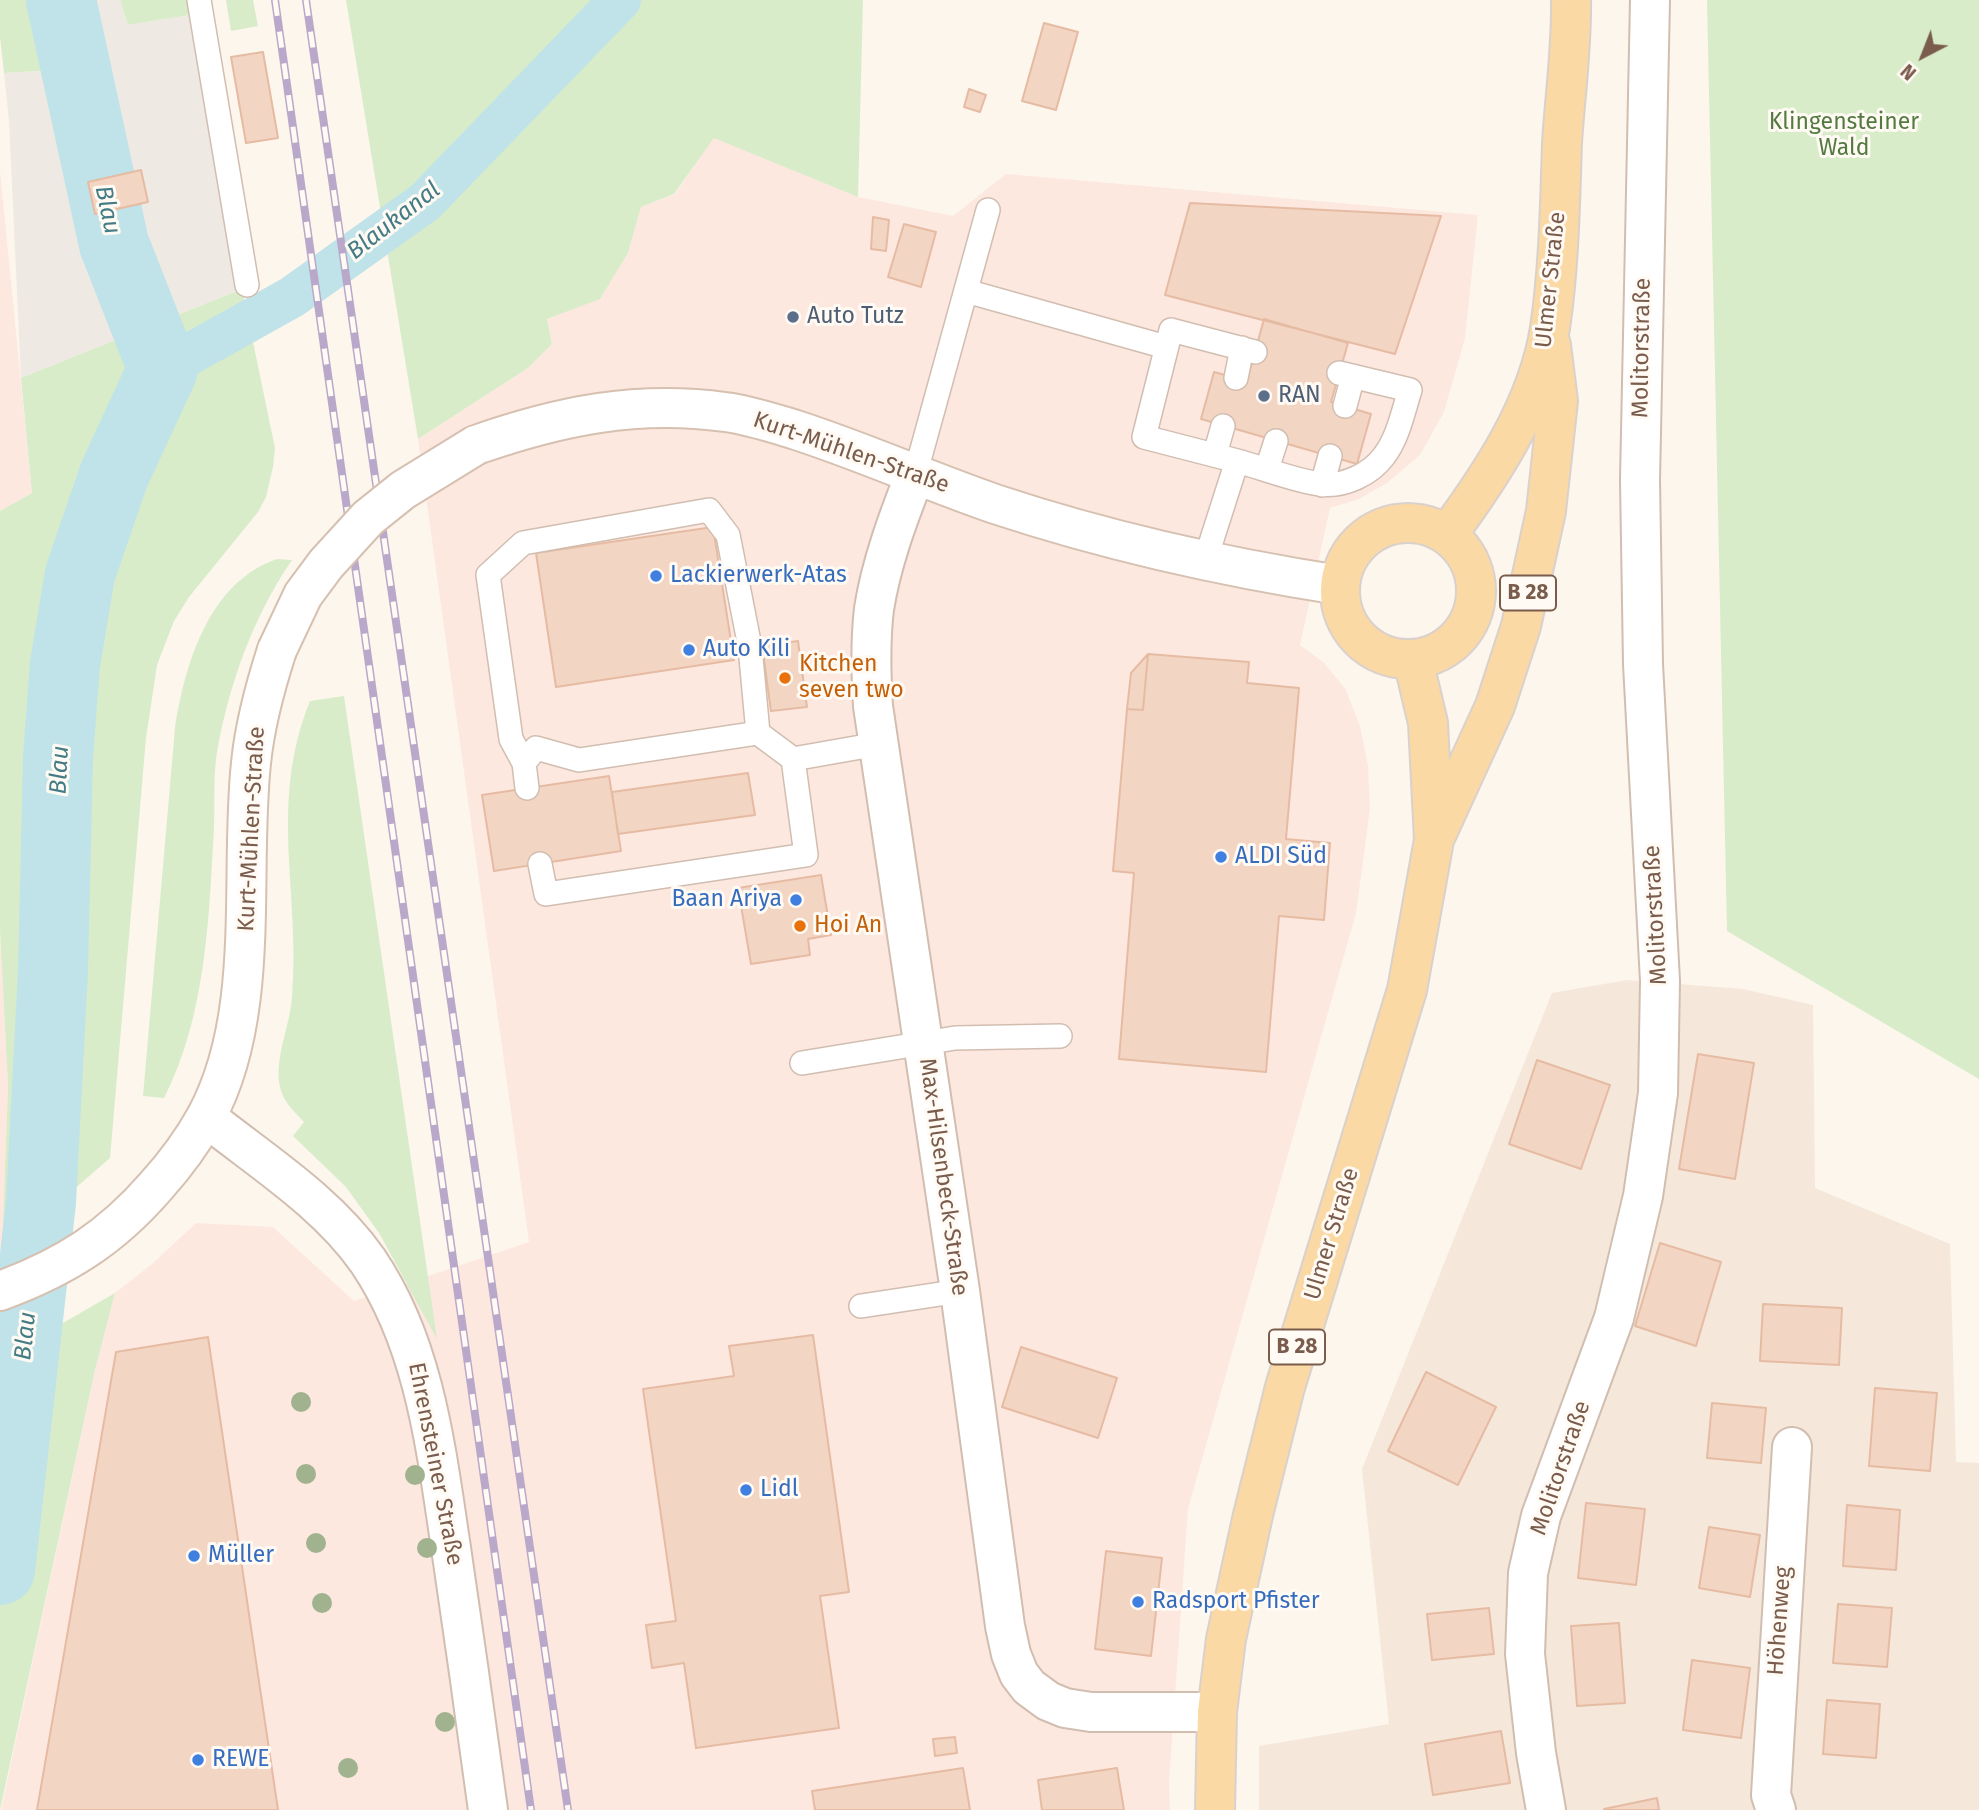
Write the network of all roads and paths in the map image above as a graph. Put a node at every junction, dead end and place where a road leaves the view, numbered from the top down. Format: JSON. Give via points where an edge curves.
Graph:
{"nodes":[{"id":1,"x":199,"y":0,"type":"edge"},
{"id":2,"x":1571,"y":0,"type":"edge"},
{"id":3,"x":1650,"y":0,"type":"edge"},
{"id":4,"x":988,"y":210,"type":"dead end"},
{"id":5,"x":247,"y":285,"type":"dead end"},
{"id":6,"x":966,"y":291,"type":"junction"},
{"id":7,"x":1550,"y":330,"type":"junction"},
{"id":8,"x":1166,"y":347,"type":"junction"},
{"id":9,"x":1236,"y":378,"type":"dead end"},
{"id":10,"x":1345,"y":406,"type":"dead end"},
{"id":11,"x":1223,"y":426,"type":"dead end"},
{"id":12,"x":1276,"y":441,"type":"dead end"},
{"id":13,"x":1330,"y":456,"type":"dead end"},
{"id":14,"x":1226,"y":458,"type":"junction"},
{"id":15,"x":1267,"y":469,"type":"junction"},
{"id":16,"x":915,"y":475,"type":"junction"},
{"id":17,"x":1322,"y":485,"type":"junction"},
{"id":18,"x":1447,"y":535,"type":"junction"},
{"id":19,"x":1205,"y":561,"type":"junction"},
{"id":20,"x":1339,"y":585,"type":"junction"},
{"id":21,"x":1413,"y":660,"type":"junction"},
{"id":22,"x":758,"y":733,"type":"junction"},
{"id":23,"x":878,"y":744,"type":"junction"},
{"id":24,"x":530,"y":756,"type":"junction"},
{"id":25,"x":793,"y":759,"type":"junction"},
{"id":26,"x":527,"y":788,"type":"dead end"},
{"id":27,"x":1434,"y":840,"type":"junction"},
{"id":28,"x":540,"y":864,"type":"dead end"},
{"id":29,"x":1060,"y":1036,"type":"dead end"},
{"id":30,"x":923,"y":1045,"type":"junction"},
{"id":31,"x":802,"y":1063,"type":"dead end"},
{"id":32,"x":206,"y":1117,"type":"junction"},
{"id":33,"x":0,"y":1291,"type":"edge"},
{"id":34,"x":960,"y":1291,"type":"junction"},
{"id":35,"x":861,"y":1306,"type":"dead end"},
{"id":36,"x":1792,"y":1447,"type":"dead end"},
{"id":37,"x":1201,"y":1712,"type":"junction"},
{"id":38,"x":1770,"y":1805,"type":"edge"},
{"id":39,"x":488,"y":1810,"type":"edge"},
{"id":40,"x":1215,"y":1810,"type":"edge"},
{"id":41,"x":1546,"y":1810,"type":"edge"}],
"edges":[{"from":1,"to":5,"type":"lane"},
{"from":2,"to":7,"type":"main road","name":"Ulmer Straße","number":"B 28"},
{"from":3,"to":41,"type":"street","name":"Molitorstraße","via":[[1640,480],[1643,664],[1660,981],[1658,1093],[1643,1196],[1614,1318],[1541,1516],[1528,1573],[1525,1654]]},
{"from":4,"to":6,"type":"lane"},
{"from":6,"to":8,"type":"lane"},
{"from":6,"to":16,"type":"lane"},
{"from":7,"to":18,"type":"main road","name":"Ulmer Straße","number":"B 28","via":[[1516,431]]},
{"from":7,"to":27,"type":"main road","number":"B 28","via":[[1558,401],[1546,511],[1521,626],[1495,706]]},
{"from":8,"to":9,"type":"lane","via":[[1171,330],[1249,350]]},
{"from":8,"to":14,"type":"lane","via":[[1144,437]]},
{"from":10,"to":17,"type":"lane","via":[[1346,374],[1410,390],[1384,456],[1367,473]]},
{"from":11,"to":14,"type":"lane"},
{"from":12,"to":15,"type":"lane"},
{"from":13,"to":17,"type":"lane"},
{"from":14,"to":15,"type":"lane"},
{"from":14,"to":19,"type":"lane"},
{"from":15,"to":17,"type":"lane"},
{"from":16,"to":19,"type":"street","name":"Kurt-Mühlen-Straße","via":[[996,504]]},
{"from":16,"to":23,"type":"street","name":"Max-Hilsenbeck-Straße","via":[[899,516],[875,608],[870,666]]},
{"from":16,"to":32,"type":"street","name":"Kurt-Mühlen-Straße","bridge":true,"via":[[837,443],[727,412],[625,409],[571,416],[476,445],[368,518],[303,595],[261,696],[251,762],[240,1001],[222,1079]]},
{"from":18,"to":20,"type":"main road","via":[[1413,523],[1378,529],[1351,551]]},
{"from":18,"to":21,"type":"main road","via":[[1469,560],[1476,592],[1474,609],[1468,624],[1445,649]]},
{"from":19,"to":20,"type":"street","name":"Kurt-Mühlen-Straße"},
{"from":20,"to":21,"type":"main road","via":[[1343,614],[1359,639],[1383,655]]},
{"from":21,"to":27,"type":"main road","name":"Ulmer Straße","number":"B 28","via":[[1428,723]]},
{"from":22,"to":24,"type":"lane","via":[[579,760]]},
{"from":22,"to":24,"type":"lane","via":[[750,647],[728,535],[709,510],[523,542],[488,575],[511,739]]},
{"from":22,"to":25,"type":"lane"},
{"from":23,"to":25,"type":"lane"},
{"from":23,"to":30,"type":"street","name":"Max-Hilsenbeck-Straße"},
{"from":24,"to":26,"type":"lane"},
{"from":25,"to":28,"type":"lane","via":[[806,855],[546,894]]},
{"from":27,"to":37,"type":"main road","name":"Ulmer Straße","number":"B 28","via":[[1407,990],[1285,1387],[1226,1639]]},
{"from":29,"to":30,"type":"lane","via":[[955,1038]]},
{"from":30,"to":31,"type":"lane"},
{"from":30,"to":34,"type":"street","name":"Max-Hilsenbeck-Straße"},
{"from":32,"to":33,"type":"street","name":"Kurt-Mühlen-Straße","via":[[174,1166],[123,1222],[63,1264]]},
{"from":32,"to":39,"type":"street","name":"Ehrensteiner Straße","via":[[342,1230],[366,1259],[401,1317],[438,1459]]},
{"from":34,"to":35,"type":"lane"},
{"from":34,"to":37,"type":"street","name":"Max-Hilsenbeck-Straße","via":[[1005,1626],[1018,1674],[1048,1701],[1065,1708]]},
{"from":36,"to":38,"type":"street","name":"Höhenweg"},
{"from":37,"to":40,"type":"main road","name":"Ulmer Straße","number":"B 28"}]}
